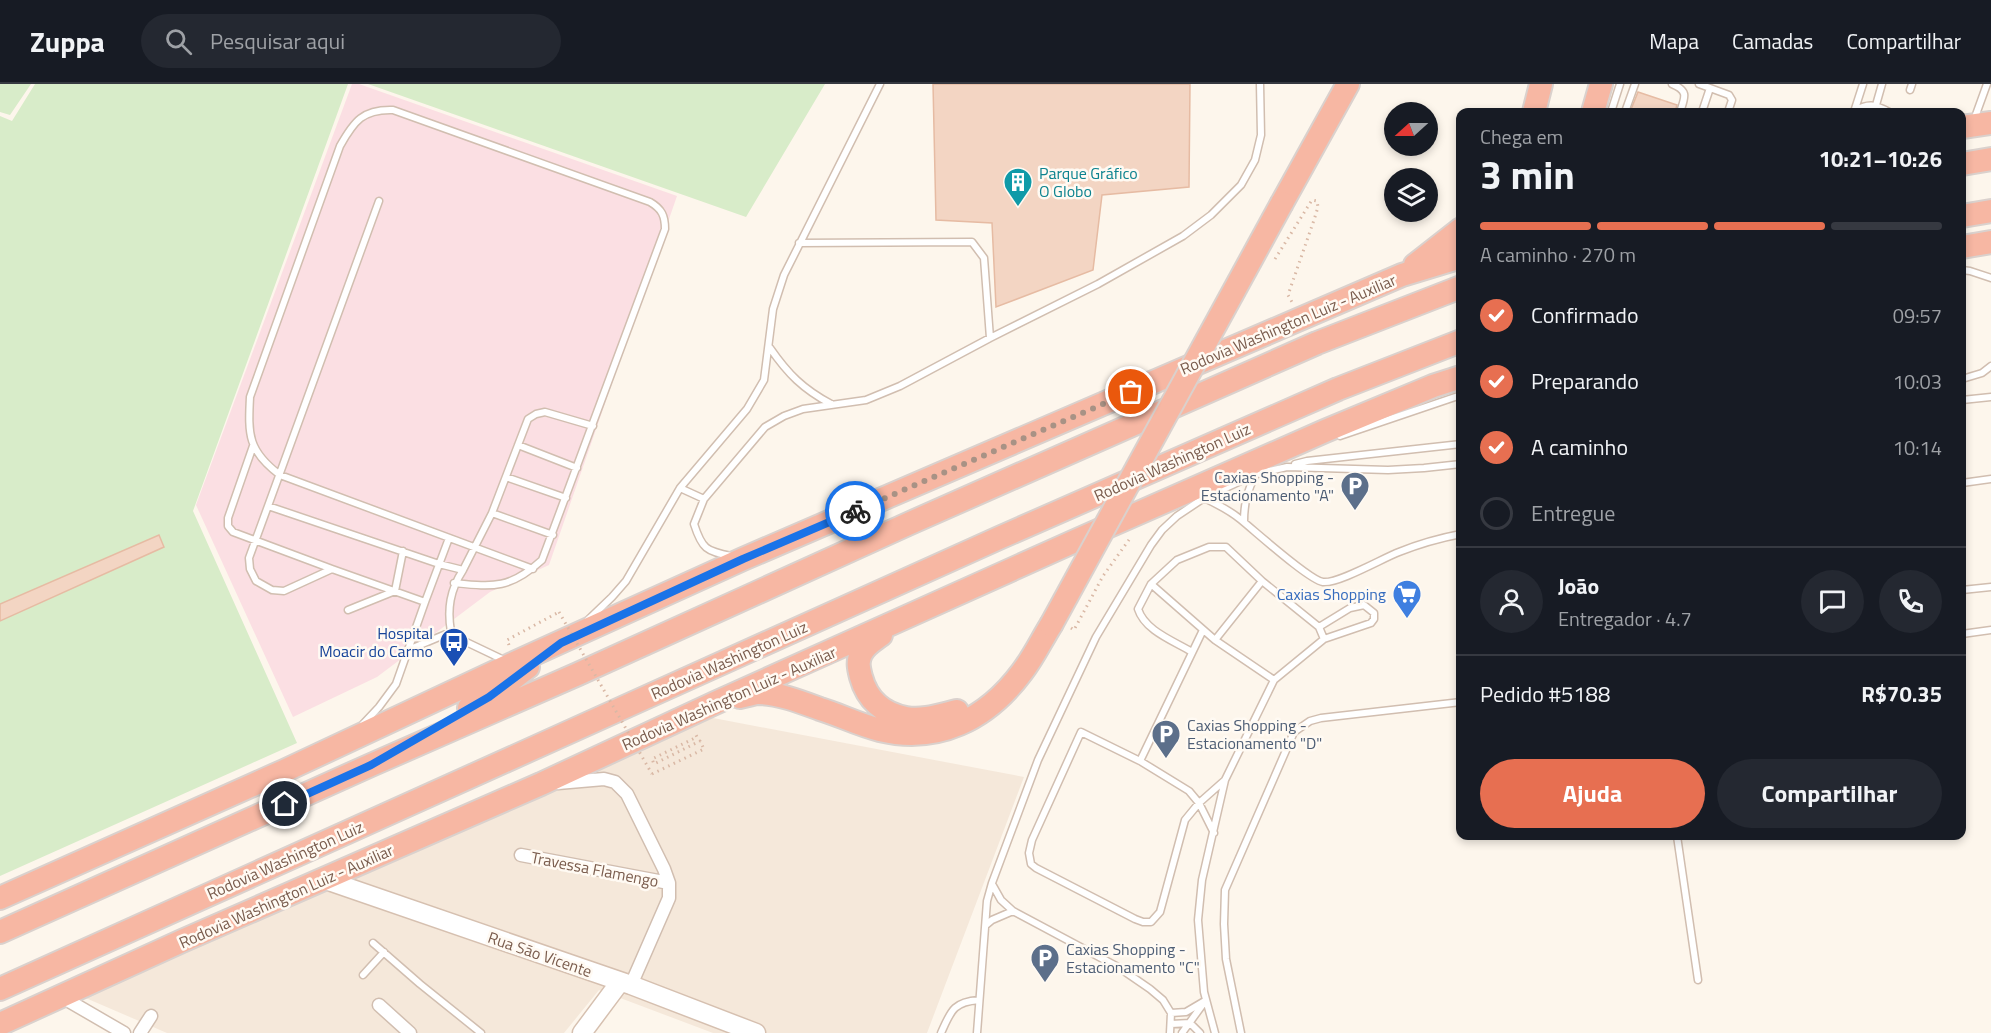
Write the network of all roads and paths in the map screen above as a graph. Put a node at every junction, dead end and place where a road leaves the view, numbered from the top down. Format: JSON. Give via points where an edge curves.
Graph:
{"nodes":[{"id":1,"x":880,"y":84,"type":"edge"},
{"id":2,"x":1260,"y":84,"type":"edge"},
{"id":3,"x":1332,"y":84,"type":"edge"},
{"id":4,"x":1348,"y":84,"type":"edge"},
{"id":5,"x":1541,"y":84,"type":"edge"},
{"id":6,"x":1602,"y":84,"type":"edge"},
{"id":7,"x":1620,"y":84,"type":"edge"},
{"id":8,"x":1635,"y":84,"type":"edge"},
{"id":9,"x":1672,"y":84,"type":"edge"},
{"id":10,"x":1699,"y":84,"type":"edge"},
{"id":11,"x":1863,"y":84,"type":"edge"},
{"id":12,"x":1882,"y":84,"type":"edge"},
{"id":13,"x":1987,"y":84,"type":"edge"},
{"id":14,"x":1710,"y":88,"type":"junction"},
{"id":15,"x":1876,"y":105,"type":"junction"},
{"id":16,"x":1535,"y":108,"type":"edge"},
{"id":17,"x":1594,"y":108,"type":"edge"},
{"id":18,"x":1612,"y":108,"type":"edge"},
{"id":19,"x":1627,"y":108,"type":"edge"},
{"id":20,"x":1681,"y":108,"type":"edge"},
{"id":21,"x":1703,"y":108,"type":"edge"},
{"id":22,"x":1729,"y":108,"type":"edge"},
{"id":23,"x":1855,"y":108,"type":"edge"},
{"id":24,"x":1860,"y":108,"type":"edge"},
{"id":25,"x":1882,"y":108,"type":"edge"},
{"id":26,"x":1975,"y":125,"type":"edge"},
{"id":27,"x":1991,"y":159,"type":"edge"},
{"id":28,"x":1966,"y":163,"type":"edge"},
{"id":29,"x":379,"y":201,"type":"dead end"},
{"id":30,"x":1274,"y":202,"type":"junction"},
{"id":31,"x":1991,"y":211,"type":"edge"},
{"id":32,"x":1966,"y":215,"type":"edge"},
{"id":33,"x":1456,"y":233,"type":"edge"},
{"id":34,"x":1991,"y":242,"type":"edge"},
{"id":35,"x":799,"y":243,"type":"junction"},
{"id":36,"x":1966,"y":246,"type":"edge"},
{"id":37,"x":1456,"y":259,"type":"edge"},
{"id":38,"x":1270,"y":265,"type":"dead end"},
{"id":39,"x":1966,"y":270,"type":"edge"},
{"id":40,"x":1402,"y":275,"type":"junction"},
{"id":41,"x":1991,"y":278,"type":"edge"},
{"id":42,"x":1456,"y":289,"type":"edge"},
{"id":43,"x":1302,"y":318,"type":"junction"},
{"id":44,"x":990,"y":338,"type":"junction"},
{"id":45,"x":1456,"y":343,"type":"edge"},
{"id":46,"x":769,"y":347,"type":"junction"},
{"id":47,"x":1991,"y":366,"type":"edge"},
{"id":48,"x":1456,"y":367,"type":"edge"},
{"id":49,"x":1966,"y":378,"type":"edge"},
{"id":50,"x":1456,"y":379,"type":"edge"},
{"id":51,"x":1433,"y":386,"type":"junction"},
{"id":52,"x":1456,"y":397,"type":"edge"},
{"id":53,"x":1991,"y":397,"type":"edge"},
{"id":54,"x":1966,"y":400,"type":"edge"},
{"id":55,"x":831,"y":404,"type":"junction"},
{"id":56,"x":593,"y":426,"type":"junction"},
{"id":57,"x":1328,"y":441,"type":"dead end"},
{"id":58,"x":518,"y":445,"type":"junction"},
{"id":59,"x":1456,"y":445,"type":"edge"},
{"id":60,"x":253,"y":446,"type":"junction"},
{"id":61,"x":1306,"y":448,"type":"dead end"},
{"id":62,"x":1307,"y":464,"type":"junction"},
{"id":63,"x":1456,"y":465,"type":"edge"},
{"id":64,"x":577,"y":468,"type":"junction"},
{"id":65,"x":1256,"y":474,"type":"junction"},
{"id":66,"x":280,"y":475,"type":"junction"},
{"id":67,"x":1229,"y":475,"type":"junction"},
{"id":68,"x":506,"y":477,"type":"junction"},
{"id":69,"x":1991,"y":479,"type":"edge"},
{"id":70,"x":1966,"y":482,"type":"edge"},
{"id":71,"x":680,"y":488,"type":"junction"},
{"id":72,"x":566,"y":498,"type":"junction"},
{"id":73,"x":1204,"y":498,"type":"junction"},
{"id":74,"x":704,"y":499,"type":"junction"},
{"id":75,"x":268,"y":506,"type":"junction"},
{"id":76,"x":492,"y":513,"type":"junction"},
{"id":77,"x":1244,"y":522,"type":"junction"},
{"id":78,"x":552,"y":535,"type":"junction"},
{"id":79,"x":1133,"y":535,"type":"dead end"},
{"id":80,"x":1456,"y":535,"type":"edge"},
{"id":81,"x":449,"y":538,"type":"junction"},
{"id":82,"x":255,"y":539,"type":"junction"},
{"id":83,"x":475,"y":548,"type":"junction"},
{"id":84,"x":403,"y":551,"type":"junction"},
{"id":85,"x":743,"y":559,"type":"junction"},
{"id":86,"x":439,"y":564,"type":"junction"},
{"id":87,"x":533,"y":568,"type":"junction"},
{"id":88,"x":332,"y":569,"type":"junction"},
{"id":89,"x":463,"y":570,"type":"junction"},
{"id":90,"x":1262,"y":581,"type":"junction"},
{"id":91,"x":454,"y":584,"type":"junction"},
{"id":92,"x":1151,"y":584,"type":"junction"},
{"id":93,"x":1991,"y":587,"type":"edge"},
{"id":94,"x":1966,"y":590,"type":"edge"},
{"id":95,"x":395,"y":591,"type":"junction"},
{"id":96,"x":425,"y":602,"type":"junction"},
{"id":97,"x":348,"y":610,"type":"dead end"},
{"id":98,"x":559,"y":612,"type":"dead end"},
{"id":99,"x":907,"y":618,"type":"junction"},
{"id":100,"x":1053,"y":626,"type":"junction"},
{"id":101,"x":1319,"y":627,"type":"junction"},
{"id":102,"x":1203,"y":630,"type":"junction"},
{"id":103,"x":1991,"y":630,"type":"edge"},
{"id":104,"x":452,"y":632,"type":"junction"},
{"id":105,"x":1966,"y":633,"type":"edge"},
{"id":106,"x":1324,"y":639,"type":"junction"},
{"id":107,"x":1215,"y":640,"type":"junction"},
{"id":108,"x":563,"y":642,"type":"junction"},
{"id":109,"x":408,"y":650,"type":"junction"},
{"id":110,"x":1192,"y":652,"type":"junction"},
{"id":111,"x":512,"y":664,"type":"junction"},
{"id":112,"x":1274,"y":680,"type":"junction"},
{"id":113,"x":715,"y":703,"type":"junction"},
{"id":114,"x":1456,"y":703,"type":"edge"},
{"id":115,"x":687,"y":716,"type":"junction"},
{"id":116,"x":345,"y":743,"type":"junction"},
{"id":117,"x":1140,"y":761,"type":"junction"},
{"id":118,"x":371,"y":765,"type":"junction"},
{"id":119,"x":1225,"y":780,"type":"junction"},
{"id":120,"x":541,"y":784,"type":"junction"},
{"id":121,"x":1199,"y":803,"type":"junction"},
{"id":122,"x":1214,"y":832,"type":"junction"},
{"id":123,"x":1678,"y":840,"type":"edge"},
{"id":124,"x":521,"y":855,"type":"dead end"},
{"id":125,"x":323,"y":879,"type":"junction"},
{"id":126,"x":669,"y":883,"type":"junction"},
{"id":127,"x":992,"y":884,"type":"junction"},
{"id":128,"x":0,"y":898,"type":"edge"},
{"id":129,"x":1013,"y":911,"type":"junction"},
{"id":130,"x":986,"y":925,"type":"junction"},
{"id":131,"x":0,"y":932,"type":"edge"},
{"id":132,"x":374,"y":943,"type":"dead end"},
{"id":133,"x":384,"y":952,"type":"junction"},
{"id":134,"x":363,"y":975,"type":"dead end"},
{"id":135,"x":1698,"y":980,"type":"dead end"},
{"id":136,"x":626,"y":984,"type":"junction"},
{"id":137,"x":0,"y":988,"type":"edge"},
{"id":138,"x":62,"y":997,"type":"junction"},
{"id":139,"x":979,"y":1000,"type":"junction"},
{"id":140,"x":1206,"y":1000,"type":"junction"},
{"id":141,"x":379,"y":1005,"type":"dead end"},
{"id":142,"x":1171,"y":1013,"type":"junction"},
{"id":143,"x":151,"y":1016,"type":"dead end"},
{"id":144,"x":1190,"y":1023,"type":"junction"},
{"id":145,"x":0,"y":1024,"type":"edge"},
{"id":146,"x":1172,"y":1024,"type":"junction"},
{"id":147,"x":124,"y":1033,"type":"edge"},
{"id":148,"x":140,"y":1033,"type":"edge"},
{"id":149,"x":410,"y":1033,"type":"edge"},
{"id":150,"x":481,"y":1033,"type":"edge"},
{"id":151,"x":582,"y":1033,"type":"edge"},
{"id":152,"x":756,"y":1033,"type":"edge"},
{"id":153,"x":941,"y":1033,"type":"edge"},
{"id":154,"x":977,"y":1033,"type":"edge"},
{"id":155,"x":1170,"y":1033,"type":"edge"},
{"id":156,"x":1182,"y":1033,"type":"edge"},
{"id":157,"x":1200,"y":1033,"type":"edge"},
{"id":158,"x":1215,"y":1033,"type":"edge"},
{"id":159,"x":1241,"y":1033,"type":"edge"}],
"edges":[{"from":1,"to":35,"type":"lane"},
{"from":2,"to":44,"type":"lane","via":[[1261,135],[1255,160],[1241,185],[1211,215],[1183,236],[1098,284]]},
{"from":3,"to":30,"type":"highway"},
{"from":4,"to":30,"type":"highway"},
{"from":5,"to":16,"type":"highway"},
{"from":6,"to":17,"type":"highway"},
{"from":7,"to":18,"type":"lane"},
{"from":8,"to":19,"type":"lane"},
{"from":9,"to":20,"type":"lane","via":[[1684,93]]},
{"from":10,"to":14,"type":"lane"},
{"from":11,"to":23,"type":"lane"},
{"from":12,"to":15,"type":"lane"},
{"from":13,"to":26,"type":"lane"},
{"from":14,"to":21,"type":"lane"},
{"from":14,"to":22,"type":"lane","via":[[1729,95]]},
{"from":15,"to":24,"type":"lane"},
{"from":15,"to":25,"type":"lane"},
{"from":27,"to":28,"type":"highway"},
{"from":29,"to":66,"type":"lane"},
{"from":30,"to":100,"type":"highway"},
{"from":31,"to":32,"type":"highway"},
{"from":33,"to":40,"type":"highway"},
{"from":34,"to":36,"type":"highway"},
{"from":35,"to":44,"type":"lane","via":[[972,242],[984,258]]},
{"from":35,"to":46,"type":"lane","via":[[773,309]]},
{"from":37,"to":40,"type":"highway","name":"Rodovia Washington Luiz - Auxiliar"},
{"from":38,"to":43,"type":"path","via":[[1312,200],[1317,201],[1288,295]]},
{"from":39,"to":41,"type":"lane"},
{"from":40,"to":43,"type":"highway","name":"Rodovia Washington Luiz - Auxiliar"},
{"from":42,"to":118,"type":"highway","via":[[1317,343]]},
{"from":43,"to":85,"type":"highway","name":"Rodovia Washington Luiz - Auxiliar"},
{"from":44,"to":55,"type":"lane","via":[[900,386],[866,400]]},
{"from":45,"to":137,"type":"highway","name":"Rodovia Washington Luiz","via":[[1338,389],[999,538]]},
{"from":46,"to":55,"type":"lane","via":[[785,371],[809,392]]},
{"from":46,"to":71,"type":"lane","via":[[764,380],[747,409]]},
{"from":47,"to":49,"type":"lane"},
{"from":48,"to":51,"type":"highway"},
{"from":50,"to":51,"type":"highway","name":"Rodovia Washington Luiz - Auxiliar"},
{"from":51,"to":67,"type":"highway","name":"Rodovia Washington Luiz - Auxiliar"},
{"from":52,"to":57,"type":"lane"},
{"from":53,"to":54,"type":"lane"},
{"from":55,"to":74,"type":"lane","via":[[784,416],[765,427]]},
{"from":56,"to":58,"type":"lane","via":[[545,412],[536,414],[528,420]]},
{"from":56,"to":60,"type":"lane","via":[[665,229],[659,207],[393,110],[382,110],[358,119],[340,146],[250,397]]},
{"from":56,"to":64,"type":"lane"},
{"from":58,"to":64,"type":"lane"},
{"from":58,"to":68,"type":"lane"},
{"from":59,"to":62,"type":"lane"},
{"from":60,"to":66,"type":"lane","via":[[264,463]]},
{"from":60,"to":82,"type":"lane","via":[[228,526],[233,532]]},
{"from":61,"to":67,"type":"lane"},
{"from":62,"to":63,"type":"lane","via":[[1388,470]]},
{"from":62,"to":65,"type":"lane"},
{"from":64,"to":72,"type":"lane"},
{"from":65,"to":73,"type":"lane"},
{"from":65,"to":77,"type":"lane","via":[[1246,498]]},
{"from":66,"to":75,"type":"lane"},
{"from":66,"to":81,"type":"lane"},
{"from":67,"to":99,"type":"highway","name":"Rodovia Washington Luiz - Auxiliar"},
{"from":68,"to":72,"type":"lane"},
{"from":68,"to":76,"type":"lane"},
{"from":69,"to":70,"type":"lane"},
{"from":71,"to":74,"type":"lane"},
{"from":71,"to":108,"type":"lane","via":[[626,581]]},
{"from":72,"to":78,"type":"lane"},
{"from":73,"to":77,"type":"lane"},
{"from":73,"to":127,"type":"lane","via":[[1162,530],[1096,637],[1038,760]]},
{"from":74,"to":85,"type":"lane","via":[[694,524],[699,540],[710,552]]},
{"from":75,"to":82,"type":"lane"},
{"from":75,"to":84,"type":"lane"},
{"from":76,"to":78,"type":"lane"},
{"from":76,"to":83,"type":"lane"},
{"from":77,"to":80,"type":"lane","via":[[1323,582],[1417,545]]},
{"from":78,"to":87,"type":"lane","via":[[542,560]]},
{"from":79,"to":100,"type":"path","via":[[1103,576],[1074,630]]},
{"from":81,"to":83,"type":"lane"},
{"from":81,"to":86,"type":"lane"},
{"from":82,"to":88,"type":"lane"},
{"from":82,"to":88,"type":"lane","via":[[250,569],[256,581],[272,590],[284,591]]},
{"from":83,"to":87,"type":"lane"},
{"from":83,"to":89,"type":"lane"},
{"from":84,"to":86,"type":"lane"},
{"from":84,"to":95,"type":"lane"},
{"from":85,"to":108,"type":"highway","name":"Rodovia Washington Luiz - Auxiliar"},
{"from":86,"to":89,"type":"lane"},
{"from":86,"to":96,"type":"lane"},
{"from":87,"to":91,"type":"lane","via":[[496,587]]},
{"from":88,"to":95,"type":"lane"},
{"from":89,"to":91,"type":"lane"},
{"from":90,"to":92,"type":"lane","via":[[1234,552],[1218,546],[1177,560]]},
{"from":90,"to":101,"type":"lane"},
{"from":90,"to":107,"type":"lane"},
{"from":91,"to":104,"type":"lane","via":[[448,616]]},
{"from":92,"to":102,"type":"lane"},
{"from":92,"to":110,"type":"lane","via":[[1140,602],[1140,618]]},
{"from":93,"to":94,"type":"lane"},
{"from":95,"to":96,"type":"lane"},
{"from":95,"to":97,"type":"lane"},
{"from":96,"to":109,"type":"lane"},
{"from":98,"to":115,"type":"path","bridge":true,"via":[[652,774],[704,750],[700,741],[654,764],[652,759],[697,738]]},
{"from":99,"to":100,"type":"highway","via":[[867,645],[858,667],[864,688],[876,704],[891,714],[908,718],[957,711],[980,697]]},
{"from":99,"to":113,"type":"highway","name":"Rodovia Washington Luiz - Auxiliar"},
{"from":100,"to":113,"type":"highway","via":[[1023,671],[990,706],[958,725],[927,734],[879,730],[793,700],[758,693]]},
{"from":101,"to":106,"type":"lane"},
{"from":101,"to":106,"type":"lane","via":[[1357,605],[1374,613],[1371,623]]},
{"from":102,"to":107,"type":"lane"},
{"from":102,"to":110,"type":"lane"},
{"from":103,"to":105,"type":"lane"},
{"from":104,"to":109,"type":"lane"},
{"from":104,"to":111,"type":"lane"},
{"from":106,"to":112,"type":"lane"},
{"from":107,"to":112,"type":"lane"},
{"from":108,"to":111,"type":"highway","name":"Rodovia Washington Luiz - Auxiliar"},
{"from":108,"to":118,"type":"highway","via":[[489,697]]},
{"from":109,"to":116,"type":"lane","via":[[392,690]]},
{"from":110,"to":117,"type":"lane"},
{"from":111,"to":116,"type":"highway","name":"Rodovia Washington Luiz - Auxiliar"},
{"from":112,"to":119,"type":"lane"},
{"from":113,"to":115,"type":"highway","name":"Rodovia Washington Luiz - Auxiliar"},
{"from":114,"to":159,"type":"lane","via":[[1321,718],[1294,732],[1225,890],[1227,959]]},
{"from":115,"to":120,"type":"highway","name":"Rodovia Washington Luiz - Auxiliar"},
{"from":116,"to":128,"type":"highway","name":"Rodovia Washington Luiz - Auxiliar"},
{"from":117,"to":121,"type":"lane","via":[[1189,791]]},
{"from":117,"to":121,"type":"lane","via":[[1081,732],[1038,827],[1029,853],[1031,864],[1143,922],[1151,922],[1160,912],[1185,820]]},
{"from":118,"to":131,"type":"highway"},
{"from":119,"to":121,"type":"lane"},
{"from":119,"to":122,"type":"lane"},
{"from":120,"to":125,"type":"highway","name":"Rodovia Washington Luiz - Auxiliar"},
{"from":120,"to":126,"type":"street","via":[[604,779],[615,782],[627,794]]},
{"from":121,"to":122,"type":"lane"},
{"from":122,"to":140,"type":"lane","via":[[1198,920]]},
{"from":123,"to":135,"type":"lane"},
{"from":124,"to":126,"type":"street","name":"Travessa Flamengo"},
{"from":125,"to":136,"type":"main road","name":"Rua Sāo Vicente"},
{"from":125,"to":138,"type":"highway","name":"Rodovia Washington Luiz - Auxiliar"},
{"from":126,"to":136,"type":"street","via":[[669,898]]},
{"from":127,"to":129,"type":"lane"},
{"from":127,"to":130,"type":"lane"},
{"from":129,"to":130,"type":"lane"},
{"from":129,"to":142,"type":"lane","via":[[1128,973],[1162,1000]]},
{"from":130,"to":139,"type":"lane"},
{"from":132,"to":133,"type":"lane"},
{"from":133,"to":134,"type":"lane"},
{"from":133,"to":150,"type":"lane"},
{"from":136,"to":151,"type":"main road"},
{"from":136,"to":152,"type":"main road","name":"Rua Sāo Vicente"},
{"from":138,"to":145,"type":"highway","name":"Rodovia Washington Luiz - Auxiliar"},
{"from":138,"to":147,"type":"street"},
{"from":139,"to":153,"type":"lane","via":[[955,1007]]},
{"from":139,"to":154,"type":"lane"},
{"from":140,"to":142,"type":"lane","via":[[1186,1012]]},
{"from":140,"to":144,"type":"lane"},
{"from":140,"to":158,"type":"lane"},
{"from":141,"to":149,"type":"street"},
{"from":142,"to":146,"type":"lane"},
{"from":143,"to":148,"type":"street"},
{"from":144,"to":146,"type":"lane"},
{"from":144,"to":156,"type":"lane"},
{"from":144,"to":157,"type":"lane"},
{"from":146,"to":155,"type":"lane"}]}
